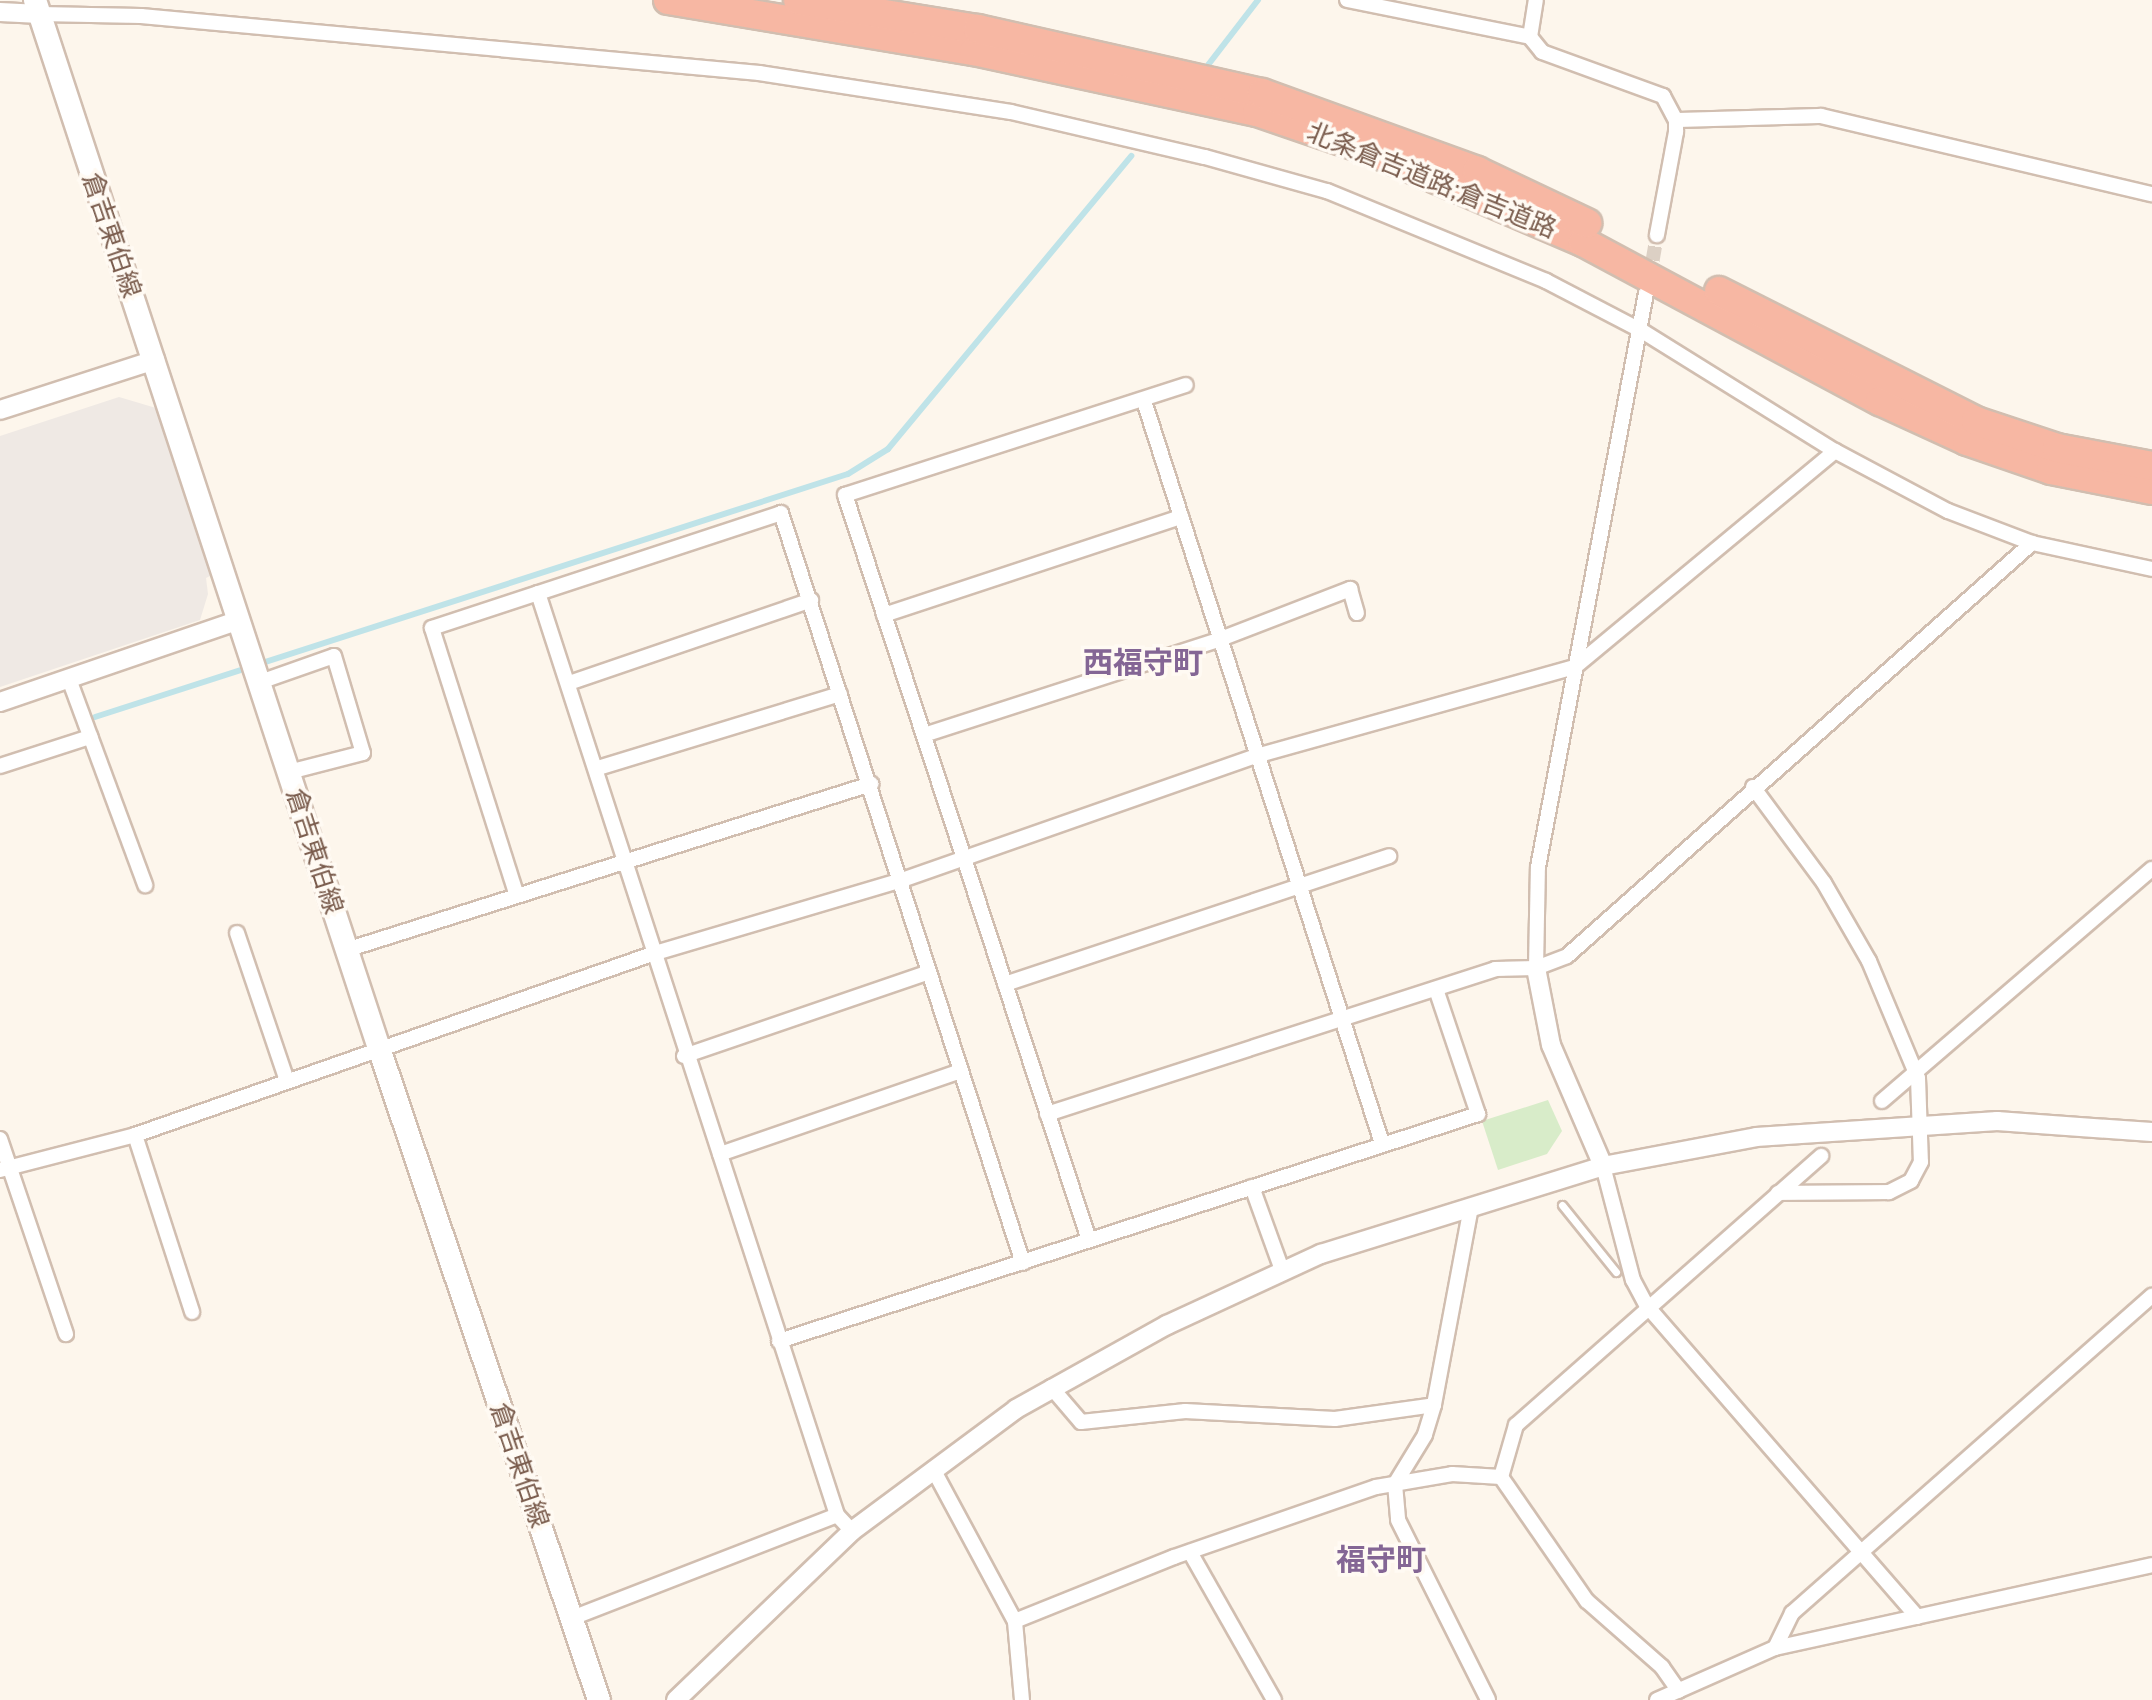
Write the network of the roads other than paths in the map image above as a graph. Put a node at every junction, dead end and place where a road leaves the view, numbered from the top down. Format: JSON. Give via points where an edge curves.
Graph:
{"nodes":[{"id":1,"x":668,"y":0,"type":"edge"},
{"id":2,"x":798,"y":0,"type":"edge"},
{"id":3,"x":1347,"y":0,"type":"edge"},
{"id":4,"x":1536,"y":0,"type":"edge"},
{"id":5,"x":38,"y":7,"type":"edge"},
{"id":6,"x":0,"y":12,"type":"edge"},
{"id":7,"x":1530,"y":37,"type":"junction"},
{"id":8,"x":1676,"y":120,"type":"junction"},
{"id":9,"x":2152,"y":194,"type":"edge"},
{"id":10,"x":1657,"y":235,"type":"tunnel mouth"},
{"id":11,"x":1646,"y":293,"type":"tunnel mouth"},
{"id":12,"x":1642,"y":331,"type":"junction"},
{"id":13,"x":155,"y":360,"type":"junction"},
{"id":14,"x":1186,"y":385,"type":"dead end"},
{"id":15,"x":1144,"y":401,"type":"junction"},
{"id":16,"x":0,"y":410,"type":"edge"},
{"id":17,"x":1835,"y":451,"type":"junction"},
{"id":18,"x":2152,"y":466,"type":"edge"},
{"id":19,"x":2152,"y":490,"type":"edge"},
{"id":20,"x":1181,"y":517,"type":"junction"},
{"id":21,"x":2032,"y":543,"type":"junction"},
{"id":22,"x":2152,"y":569,"type":"edge"},
{"id":23,"x":538,"y":593,"type":"junction"},
{"id":24,"x":811,"y":600,"type":"junction"},
{"id":25,"x":1357,"y":613,"type":"dead end"},
{"id":26,"x":884,"y":615,"type":"junction"},
{"id":27,"x":237,"y":621,"type":"junction"},
{"id":28,"x":1218,"y":640,"type":"junction"},
{"id":29,"x":1575,"y":667,"type":"junction"},
{"id":30,"x":69,"y":679,"type":"junction"},
{"id":31,"x":260,"y":682,"type":"junction"},
{"id":32,"x":569,"y":683,"type":"junction"},
{"id":33,"x":840,"y":694,"type":"junction"},
{"id":34,"x":0,"y":702,"type":"edge"},
{"id":35,"x":924,"y":735,"type":"junction"},
{"id":36,"x":90,"y":737,"type":"junction"},
{"id":37,"x":1256,"y":756,"type":"junction"},
{"id":38,"x":0,"y":766,"type":"edge"},
{"id":39,"x":598,"y":768,"type":"junction"},
{"id":40,"x":289,"y":772,"type":"junction"},
{"id":41,"x":871,"y":784,"type":"junction"},
{"id":42,"x":1753,"y":787,"type":"junction"},
{"id":43,"x":1389,"y":856,"type":"dead end"},
{"id":44,"x":965,"y":859,"type":"junction"},
{"id":45,"x":622,"y":863,"type":"junction"},
{"id":46,"x":2152,"y":869,"type":"edge"},
{"id":47,"x":899,"y":881,"type":"junction"},
{"id":48,"x":145,"y":885,"type":"dead end"},
{"id":49,"x":1302,"y":888,"type":"junction"},
{"id":50,"x":516,"y":893,"type":"junction"},
{"id":51,"x":237,"y":933,"type":"dead end"},
{"id":52,"x":346,"y":950,"type":"junction"},
{"id":53,"x":652,"y":954,"type":"junction"},
{"id":54,"x":1536,"y":968,"type":"junction"},
{"id":55,"x":929,"y":972,"type":"junction"},
{"id":56,"x":1005,"y":984,"type":"junction"},
{"id":57,"x":1436,"y":989,"type":"junction"},
{"id":58,"x":1339,"y":1017,"type":"junction"},
{"id":59,"x":380,"y":1051,"type":"junction"},
{"id":60,"x":684,"y":1056,"type":"junction"},
{"id":61,"x":961,"y":1071,"type":"junction"},
{"id":62,"x":1916,"y":1071,"type":"junction"},
{"id":63,"x":287,"y":1081,"type":"junction"},
{"id":64,"x":1882,"y":1101,"type":"dead end"},
{"id":65,"x":1047,"y":1114,"type":"junction"},
{"id":66,"x":1919,"y":1125,"type":"junction"},
{"id":67,"x":2152,"y":1132,"type":"edge"},
{"id":68,"x":135,"y":1135,"type":"junction"},
{"id":69,"x":0,"y":1139,"type":"edge"},
{"id":70,"x":1382,"y":1143,"type":"junction"},
{"id":71,"x":720,"y":1154,"type":"junction"},
{"id":72,"x":1821,"y":1156,"type":"dead end"},
{"id":73,"x":1603,"y":1166,"type":"junction"},
{"id":74,"x":4,"y":1168,"type":"edge"},
{"id":75,"x":1252,"y":1187,"type":"junction"},
{"id":76,"x":1778,"y":1193,"type":"junction"},
{"id":77,"x":1562,"y":1205,"type":"dead end"},
{"id":78,"x":1471,"y":1207,"type":"junction"},
{"id":79,"x":1089,"y":1240,"type":"junction"},
{"id":80,"x":1023,"y":1263,"type":"junction"},
{"id":81,"x":1282,"y":1270,"type":"junction"},
{"id":82,"x":1616,"y":1272,"type":"dead end"},
{"id":83,"x":2152,"y":1296,"type":"edge"},
{"id":84,"x":1647,"y":1306,"type":"junction"},
{"id":85,"x":192,"y":1312,"type":"dead end"},
{"id":86,"x":66,"y":1334,"type":"dead end"},
{"id":87,"x":779,"y":1341,"type":"junction"},
{"id":88,"x":1051,"y":1387,"type":"junction"},
{"id":89,"x":1434,"y":1405,"type":"junction"},
{"id":90,"x":933,"y":1469,"type":"junction"},
{"id":91,"x":1501,"y":1477,"type":"junction"},
{"id":92,"x":1395,"y":1484,"type":"junction"},
{"id":93,"x":837,"y":1515,"type":"junction"},
{"id":94,"x":852,"y":1531,"type":"junction"},
{"id":95,"x":1190,"y":1552,"type":"junction"},
{"id":96,"x":1860,"y":1554,"type":"junction"},
{"id":97,"x":2152,"y":1565,"type":"edge"},
{"id":98,"x":1917,"y":1617,"type":"junction"},
{"id":99,"x":572,"y":1618,"type":"junction"},
{"id":100,"x":1015,"y":1621,"type":"junction"},
{"id":101,"x":1775,"y":1648,"type":"junction"},
{"id":102,"x":1679,"y":1691,"type":"junction"},
{"id":103,"x":599,"y":1700,"type":"edge"},
{"id":104,"x":676,"y":1700,"type":"edge"},
{"id":105,"x":1022,"y":1700,"type":"edge"},
{"id":106,"x":1274,"y":1700,"type":"edge"},
{"id":107,"x":1488,"y":1700,"type":"edge"},
{"id":108,"x":1657,"y":1700,"type":"edge"}],
"edges":[{"from":1,"to":19,"type":"highway","name":"北条倉吉道路;倉吉道路","via":[[974,51],[1257,112],[1368,150],[1583,242],[1880,401],[1967,441],[2051,470]]},
{"from":2,"to":18,"type":"highway","name":"北条倉吉道路;倉吉道路","via":[[1150,64],[1374,130],[1591,225],[1976,421],[2057,448]]},
{"from":3,"to":7,"type":"street"},
{"from":4,"to":7,"type":"street"},
{"from":5,"to":6,"type":"street"},
{"from":5,"to":12,"type":"street","via":[[759,73],[1011,112],[1327,191],[1546,281]]},
{"from":5,"to":13,"type":"main road","name":"倉吉東伯線"},
{"from":7,"to":8,"type":"street","via":[[1542,52],[1663,96]]},
{"from":8,"to":9,"type":"street","via":[[1821,116]]},
{"from":8,"to":10,"type":"street"},
{"from":11,"to":12,"type":"street"},
{"from":12,"to":17,"type":"street"},
{"from":12,"to":29,"type":"street"},
{"from":13,"to":16,"type":"street"},
{"from":13,"to":27,"type":"main road","name":"倉吉東伯線"},
{"from":14,"to":15,"type":"street"},
{"from":15,"to":20,"type":"street"},
{"from":15,"to":26,"type":"street","via":[[845,495]]},
{"from":17,"to":21,"type":"street","via":[[1948,511]]},
{"from":17,"to":29,"type":"street"},
{"from":20,"to":26,"type":"street"},
{"from":20,"to":28,"type":"street"},
{"from":21,"to":22,"type":"street"},
{"from":21,"to":42,"type":"street"},
{"from":23,"to":24,"type":"street","via":[[781,513]]},
{"from":23,"to":32,"type":"street"},
{"from":23,"to":50,"type":"street","via":[[432,628]]},
{"from":24,"to":32,"type":"street"},
{"from":24,"to":33,"type":"street"},
{"from":25,"to":28,"type":"street","via":[[1350,589]]},
{"from":26,"to":35,"type":"street"},
{"from":27,"to":30,"type":"street"},
{"from":27,"to":31,"type":"main road","name":"倉吉東伯線"},
{"from":28,"to":35,"type":"street"},
{"from":28,"to":37,"type":"street"},
{"from":29,"to":37,"type":"street"},
{"from":29,"to":54,"type":"street","via":[[1538,867]]},
{"from":30,"to":34,"type":"street"},
{"from":30,"to":36,"type":"street"},
{"from":31,"to":40,"type":"main road","name":"倉吉東伯線"},
{"from":31,"to":40,"type":"street","via":[[334,656],[363,753]]},
{"from":32,"to":39,"type":"street"},
{"from":33,"to":39,"type":"street"},
{"from":33,"to":41,"type":"street"},
{"from":35,"to":44,"type":"street"},
{"from":36,"to":38,"type":"street"},
{"from":36,"to":48,"type":"street"},
{"from":37,"to":44,"type":"street"},
{"from":37,"to":49,"type":"street"},
{"from":39,"to":45,"type":"street"},
{"from":40,"to":52,"type":"main road","name":"倉吉東伯線"},
{"from":41,"to":45,"type":"street"},
{"from":41,"to":47,"type":"street"},
{"from":42,"to":54,"type":"street","via":[[1567,956]]},
{"from":42,"to":62,"type":"street","via":[[1824,883],[1869,961]]},
{"from":43,"to":49,"type":"street"},
{"from":44,"to":47,"type":"street"},
{"from":44,"to":56,"type":"street"},
{"from":45,"to":50,"type":"street"},
{"from":45,"to":53,"type":"street"},
{"from":46,"to":62,"type":"street"},
{"from":47,"to":53,"type":"street"},
{"from":47,"to":55,"type":"street"},
{"from":49,"to":56,"type":"street"},
{"from":49,"to":58,"type":"street"},
{"from":50,"to":52,"type":"street"},
{"from":51,"to":63,"type":"street"},
{"from":52,"to":59,"type":"main road","name":"倉吉東伯線"},
{"from":53,"to":59,"type":"street"},
{"from":53,"to":60,"type":"street"},
{"from":54,"to":57,"type":"street","via":[[1495,969]]},
{"from":54,"to":73,"type":"street","via":[[1551,1045]]},
{"from":55,"to":60,"type":"street"},
{"from":55,"to":61,"type":"street"},
{"from":56,"to":65,"type":"street"},
{"from":57,"to":58,"type":"street"},
{"from":57,"to":70,"type":"street","via":[[1478,1114]]},
{"from":58,"to":65,"type":"street"},
{"from":58,"to":70,"type":"street"},
{"from":59,"to":63,"type":"street"},
{"from":59,"to":99,"type":"main road","name":"倉吉東伯線"},
{"from":60,"to":71,"type":"street"},
{"from":61,"to":71,"type":"street"},
{"from":61,"to":80,"type":"street"},
{"from":62,"to":64,"type":"street"},
{"from":62,"to":66,"type":"street"},
{"from":63,"to":68,"type":"street"},
{"from":65,"to":79,"type":"street"},
{"from":66,"to":67,"type":"street","via":[[1997,1121]]},
{"from":66,"to":73,"type":"street","via":[[1770,1135]]},
{"from":66,"to":76,"type":"street","via":[[1920,1167],[1897,1190]]},
{"from":68,"to":74,"type":"street"},
{"from":68,"to":85,"type":"street"},
{"from":69,"to":74,"type":"street"},
{"from":70,"to":75,"type":"street"},
{"from":71,"to":87,"type":"street"},
{"from":72,"to":76,"type":"street"},
{"from":73,"to":78,"type":"street"},
{"from":73,"to":84,"type":"street","via":[[1633,1280]]},
{"from":74,"to":86,"type":"street"},
{"from":75,"to":79,"type":"street"},
{"from":75,"to":81,"type":"street"},
{"from":76,"to":84,"type":"street"},
{"from":77,"to":82,"type":"lane"},
{"from":78,"to":81,"type":"street"},
{"from":78,"to":89,"type":"street"},
{"from":79,"to":80,"type":"street"},
{"from":80,"to":87,"type":"street"},
{"from":81,"to":88,"type":"street"},
{"from":83,"to":96,"type":"street"},
{"from":84,"to":91,"type":"street","via":[[1516,1425]]},
{"from":84,"to":96,"type":"street"},
{"from":87,"to":93,"type":"street"},
{"from":88,"to":89,"type":"street","via":[[1081,1422],[1185,1411],[1335,1419]]},
{"from":88,"to":90,"type":"street"},
{"from":89,"to":92,"type":"street","via":[[1425,1435]]},
{"from":90,"to":94,"type":"street"},
{"from":90,"to":100,"type":"street"},
{"from":91,"to":92,"type":"street","via":[[1452,1474]]},
{"from":91,"to":102,"type":"street","via":[[1587,1601],[1662,1667]]},
{"from":92,"to":95,"type":"street"},
{"from":92,"to":107,"type":"street","via":[[1398,1520]]},
{"from":93,"to":94,"type":"street"},
{"from":93,"to":99,"type":"street"},
{"from":94,"to":104,"type":"street"},
{"from":95,"to":100,"type":"street"},
{"from":95,"to":106,"type":"street"},
{"from":96,"to":98,"type":"street"},
{"from":96,"to":101,"type":"street","via":[[1792,1613]]},
{"from":97,"to":98,"type":"street"},
{"from":98,"to":101,"type":"street"},
{"from":99,"to":103,"type":"main road","name":"倉吉東伯線"},
{"from":100,"to":105,"type":"street"},
{"from":101,"to":102,"type":"street"},
{"from":102,"to":108,"type":"street"}]}
